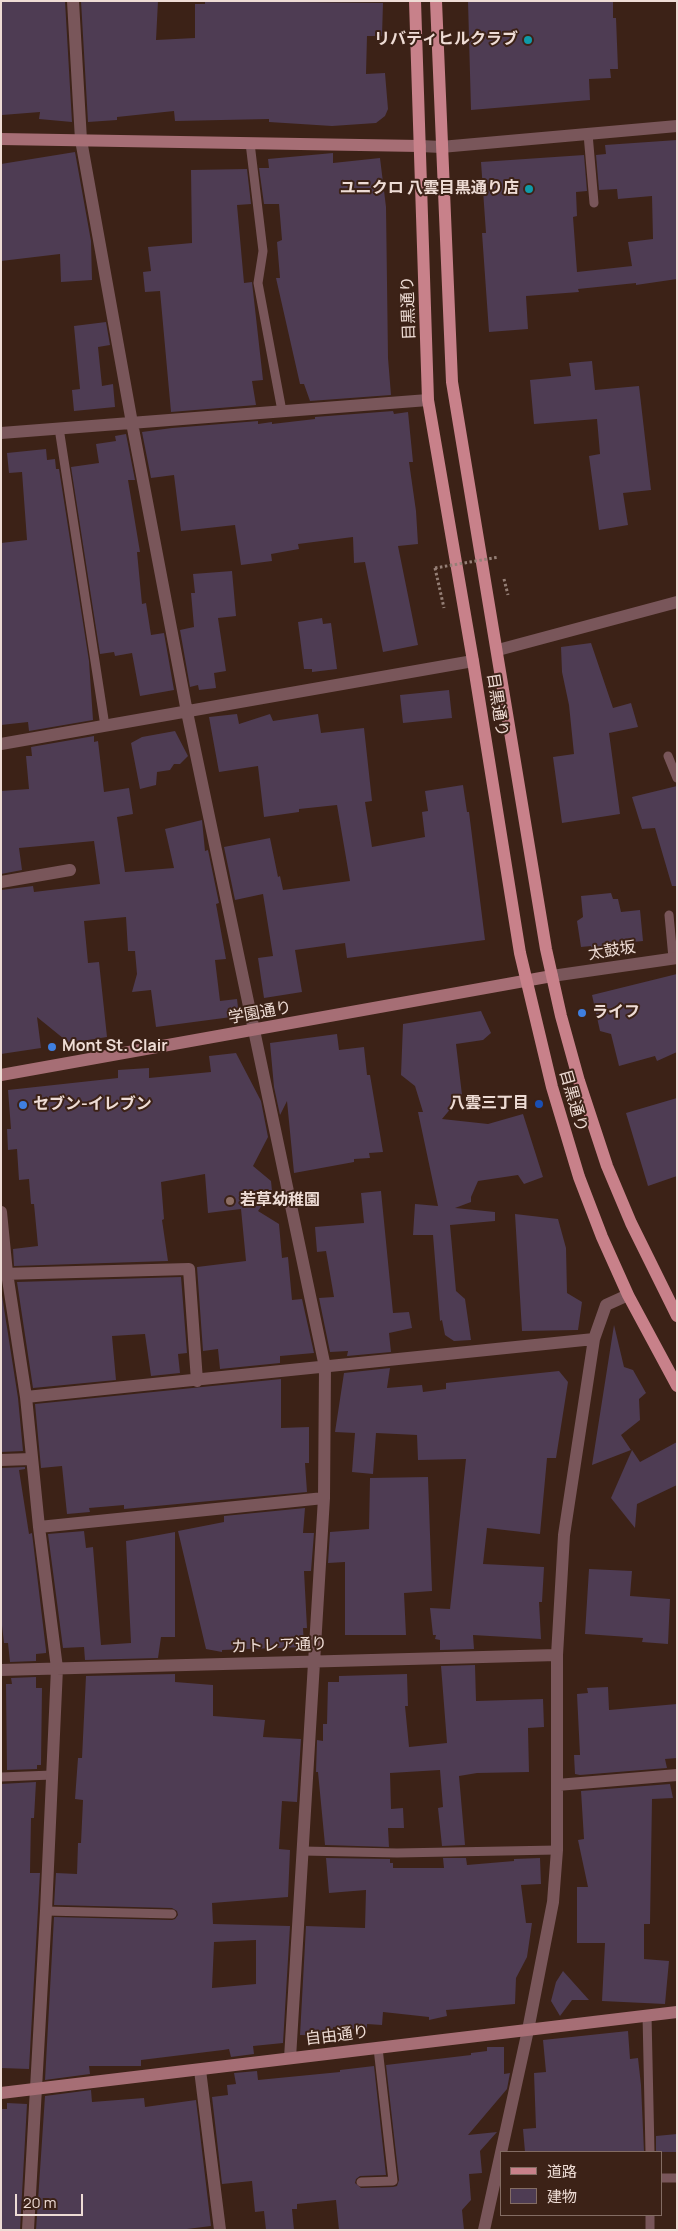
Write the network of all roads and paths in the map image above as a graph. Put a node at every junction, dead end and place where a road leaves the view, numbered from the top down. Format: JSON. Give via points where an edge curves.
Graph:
{"nodes":[{"id":1,"x":73,"y":1,"type":"edge"},
{"id":2,"x":414,"y":1,"type":"edge"},
{"id":3,"x":436,"y":1,"type":"edge"},
{"id":4,"x":677,"y":126,"type":"edge"},
{"id":5,"x":588,"y":134,"type":"junction"},
{"id":6,"x":1,"y":139,"type":"edge"},
{"id":7,"x":80,"y":140,"type":"junction"},
{"id":8,"x":250,"y":143,"type":"junction"},
{"id":9,"x":420,"y":146,"type":"junction"},
{"id":10,"x":441,"y":147,"type":"junction"},
{"id":11,"x":594,"y":203,"type":"dead end"},
{"id":12,"x":428,"y":400,"type":"junction"},
{"id":13,"x":282,"y":411,"type":"junction"},
{"id":14,"x":132,"y":423,"type":"junction"},
{"id":15,"x":59,"y":428,"type":"junction"},
{"id":16,"x":1,"y":433,"type":"edge"},
{"id":17,"x":499,"y":557,"type":"dead end"},
{"id":18,"x":677,"y":602,"type":"edge"},
{"id":19,"x":444,"y":608,"type":"dead end"},
{"id":20,"x":498,"y":650,"type":"junction"},
{"id":21,"x":474,"y":661,"type":"junction"},
{"id":22,"x":187,"y":712,"type":"junction"},
{"id":23,"x":105,"y":726,"type":"junction"},
{"id":24,"x":1,"y":744,"type":"edge"},
{"id":25,"x":668,"y":756,"type":"dead end"},
{"id":26,"x":677,"y":778,"type":"edge"},
{"id":27,"x":70,"y":870,"type":"dead end"},
{"id":28,"x":1,"y":882,"type":"edge"},
{"id":29,"x":669,"y":915,"type":"dead end"},
{"id":30,"x":675,"y":958,"type":"edge"},
{"id":31,"x":552,"y":976,"type":"junction"},
{"id":32,"x":525,"y":982,"type":"junction"},
{"id":33,"x":254,"y":1030,"type":"junction"},
{"id":34,"x":1,"y":1075,"type":"edge"},
{"id":35,"x":1,"y":1212,"type":"edge"},
{"id":36,"x":4,"y":1274,"type":"edge"},
{"id":37,"x":628,"y":1295,"type":"junction"},
{"id":38,"x":677,"y":1316,"type":"edge"},
{"id":39,"x":594,"y":1339,"type":"junction"},
{"id":40,"x":325,"y":1367,"type":"junction"},
{"id":41,"x":197,"y":1381,"type":"junction"},
{"id":42,"x":677,"y":1386,"type":"edge"},
{"id":43,"x":26,"y":1397,"type":"junction"},
{"id":44,"x":32,"y":1458,"type":"junction"},
{"id":45,"x":1,"y":1460,"type":"edge"},
{"id":46,"x":324,"y":1498,"type":"junction"},
{"id":47,"x":39,"y":1527,"type":"junction"},
{"id":48,"x":557,"y":1656,"type":"junction"},
{"id":49,"x":312,"y":1662,"type":"junction"},
{"id":50,"x":57,"y":1668,"type":"junction"},
{"id":51,"x":1,"y":1670,"type":"edge"},
{"id":52,"x":52,"y":1775,"type":"junction"},
{"id":53,"x":677,"y":1775,"type":"edge"},
{"id":54,"x":1,"y":1776,"type":"edge"},
{"id":55,"x":557,"y":1785,"type":"junction"},
{"id":56,"x":303,"y":1850,"type":"junction"},
{"id":57,"x":558,"y":1850,"type":"junction"},
{"id":58,"x":46,"y":1911,"type":"junction"},
{"id":59,"x":172,"y":1914,"type":"dead end"},
{"id":60,"x":677,"y":2012,"type":"edge"},
{"id":61,"x":647,"y":2015,"type":"junction"},
{"id":62,"x":528,"y":2030,"type":"junction"},
{"id":63,"x":378,"y":2048,"type":"junction"},
{"id":64,"x":290,"y":2058,"type":"junction"},
{"id":65,"x":200,"y":2070,"type":"junction"},
{"id":66,"x":34,"y":2091,"type":"junction"},
{"id":67,"x":1,"y":2093,"type":"edge"},
{"id":68,"x":504,"y":2151,"type":"edge"},
{"id":69,"x":650,"y":2151,"type":"edge"},
{"id":70,"x":500,"y":2170,"type":"edge"},
{"id":71,"x":663,"y":2178,"type":"edge"},
{"id":72,"x":677,"y":2178,"type":"edge"},
{"id":73,"x":361,"y":2182,"type":"dead end"},
{"id":74,"x":650,"y":2216,"type":"edge"},
{"id":75,"x":28,"y":2230,"type":"edge"},
{"id":76,"x":220,"y":2230,"type":"edge"},
{"id":77,"x":484,"y":2230,"type":"edge"},
{"id":78,"x":650,"y":2230,"type":"edge"}],
"edges":[{"from":1,"to":7,"type":"street"},
{"from":2,"to":9,"type":"main road","name":"目黒通り"},
{"from":3,"to":10,"type":"main road","name":"目黒通り"},
{"from":4,"to":5,"type":"street"},
{"from":5,"to":10,"type":"street"},
{"from":5,"to":11,"type":"lane"},
{"from":6,"to":7,"type":"street"},
{"from":7,"to":8,"type":"street"},
{"from":7,"to":14,"type":"street"},
{"from":8,"to":9,"type":"street"},
{"from":8,"to":13,"type":"lane","via":[[263,251],[258,284]]},
{"from":9,"to":10,"type":"street"},
{"from":9,"to":12,"type":"main road","name":"目黒通り"},
{"from":10,"to":20,"type":"main road","name":"目黒通り","via":[[452,382]]},
{"from":12,"to":13,"type":"street"},
{"from":12,"to":21,"type":"main road","name":"目黒通り"},
{"from":13,"to":14,"type":"street"},
{"from":14,"to":15,"type":"street"},
{"from":14,"to":22,"type":"street"},
{"from":15,"to":16,"type":"street"},
{"from":15,"to":23,"type":"lane"},
{"from":17,"to":19,"type":"path","bridge":true,"via":[[435,568]]},
{"from":18,"to":20,"type":"street"},
{"from":20,"to":31,"type":"main road","name":"目黒通り"},
{"from":21,"to":22,"type":"street"},
{"from":21,"to":32,"type":"main road","name":"目黒通り"},
{"from":22,"to":23,"type":"street"},
{"from":22,"to":33,"type":"street"},
{"from":23,"to":24,"type":"street"},
{"from":25,"to":26,"type":"lane"},
{"from":27,"to":28,"type":"street"},
{"from":29,"to":30,"type":"lane"},
{"from":30,"to":31,"type":"street","name":"太鼓坂"},
{"from":31,"to":32,"type":"street","name":"学園通り"},
{"from":31,"to":38,"type":"main road","name":"目黒通り","via":[[579,1081],[607,1166]]},
{"from":32,"to":33,"type":"street","name":"学園通り"},
{"from":32,"to":37,"type":"main road","name":"目黒通り","via":[[579,1176]]},
{"from":33,"to":34,"type":"street","name":"学園通り"},
{"from":33,"to":40,"type":"street"},
{"from":35,"to":36,"type":"street"},
{"from":36,"to":41,"type":"street","via":[[189,1269]]},
{"from":36,"to":43,"type":"street"},
{"from":37,"to":39,"type":"street","via":[[606,1305]]},
{"from":37,"to":42,"type":"main road","name":"目黒通り"},
{"from":39,"to":40,"type":"street"},
{"from":39,"to":48,"type":"street","via":[[564,1535]]},
{"from":40,"to":41,"type":"street"},
{"from":40,"to":46,"type":"street"},
{"from":41,"to":43,"type":"street"},
{"from":43,"to":44,"type":"street"},
{"from":44,"to":45,"type":"street"},
{"from":44,"to":47,"type":"street"},
{"from":46,"to":47,"type":"street"},
{"from":46,"to":49,"type":"street"},
{"from":47,"to":50,"type":"street"},
{"from":48,"to":49,"type":"street","name":"カトレア通り"},
{"from":48,"to":55,"type":"street"},
{"from":49,"to":50,"type":"street","name":"カトレア通り"},
{"from":49,"to":56,"type":"street"},
{"from":50,"to":51,"type":"street","name":"カトレア通り"},
{"from":50,"to":52,"type":"street"},
{"from":52,"to":54,"type":"lane"},
{"from":52,"to":58,"type":"street"},
{"from":53,"to":55,"type":"street"},
{"from":55,"to":57,"type":"street"},
{"from":56,"to":57,"type":"lane","via":[[398,1853]]},
{"from":56,"to":64,"type":"street"},
{"from":57,"to":62,"type":"street","via":[[553,1902]]},
{"from":58,"to":59,"type":"lane"},
{"from":58,"to":66,"type":"street"},
{"from":60,"to":61,"type":"street","name":"自由通り"},
{"from":61,"to":62,"type":"street","name":"自由通り"},
{"from":61,"to":69,"type":"lane"},
{"from":62,"to":63,"type":"street","name":"自由通り"},
{"from":62,"to":68,"type":"street"},
{"from":63,"to":64,"type":"street","name":"自由通り"},
{"from":63,"to":73,"type":"lane","via":[[393,2181]]},
{"from":64,"to":65,"type":"street","name":"自由通り"},
{"from":65,"to":66,"type":"street","name":"自由通り"},
{"from":65,"to":76,"type":"street"},
{"from":66,"to":67,"type":"street","name":"自由通り"},
{"from":66,"to":75,"type":"street"},
{"from":70,"to":77,"type":"street"},
{"from":71,"to":72,"type":"lane"},
{"from":74,"to":78,"type":"lane"}]}
